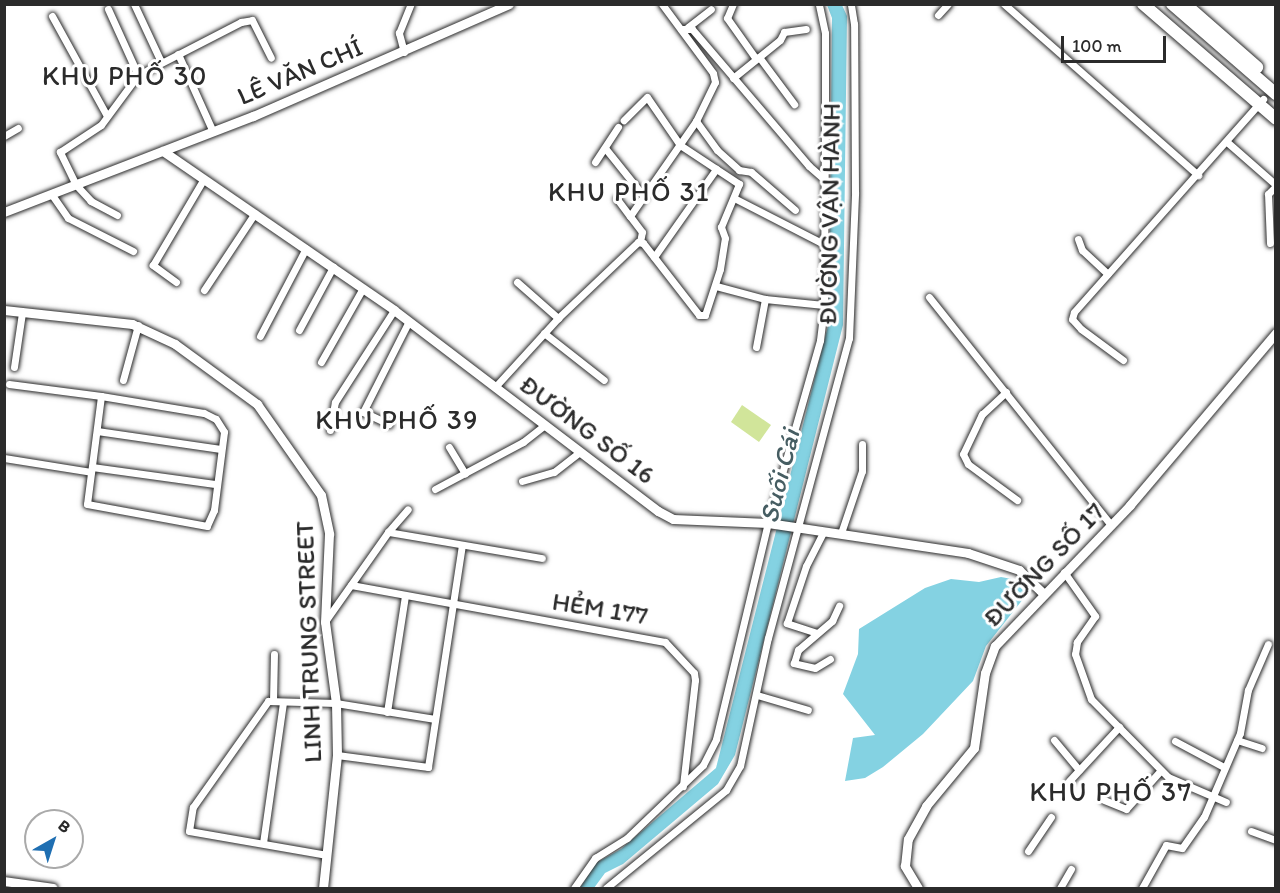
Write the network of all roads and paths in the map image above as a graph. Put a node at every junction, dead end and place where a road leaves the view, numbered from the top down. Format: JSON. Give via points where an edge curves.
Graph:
{"nodes":[{"id":1,"x":134,"y":4,"type":"edge"},
{"id":2,"x":411,"y":4,"type":"edge"},
{"id":3,"x":508,"y":4,"type":"edge"},
{"id":4,"x":662,"y":4,"type":"edge"},
{"id":5,"x":733,"y":4,"type":"edge"},
{"id":6,"x":819,"y":4,"type":"edge"},
{"id":7,"x":850,"y":4,"type":"edge"},
{"id":8,"x":948,"y":4,"type":"edge"},
{"id":9,"x":1004,"y":4,"type":"edge"},
{"id":10,"x":1143,"y":4,"type":"edge"},
{"id":11,"x":1152,"y":4,"type":"edge"},
{"id":12,"x":1172,"y":4,"type":"edge"},
{"id":13,"x":1185,"y":4,"type":"edge"},
{"id":14,"x":108,"y":9,"type":"dead end"},
{"id":15,"x":711,"y":9,"type":"dead end"},
{"id":16,"x":938,"y":15,"type":"dead end"},
{"id":17,"x":52,"y":16,"type":"dead end"},
{"id":18,"x":684,"y":28,"type":"junction"},
{"id":19,"x":806,"y":29,"type":"dead end"},
{"id":20,"x":404,"y":52,"type":"junction"},
{"id":21,"x":178,"y":54,"type":"junction"},
{"id":22,"x":271,"y":58,"type":"dead end"},
{"id":23,"x":758,"y":58,"type":"junction"},
{"id":24,"x":161,"y":62,"type":"junction"},
{"id":25,"x":138,"y":75,"type":"junction"},
{"id":26,"x":733,"y":78,"type":"junction"},
{"id":27,"x":1275,"y":84,"type":"edge"},
{"id":28,"x":1275,"y":94,"type":"edge"},
{"id":29,"x":1261,"y":102,"type":"junction"},
{"id":30,"x":794,"y":104,"type":"dead end"},
{"id":31,"x":1275,"y":110,"type":"edge"},
{"id":32,"x":108,"y":116,"type":"junction"},
{"id":33,"x":1275,"y":119,"type":"edge"},
{"id":34,"x":624,"y":120,"type":"dead end"},
{"id":35,"x":696,"y":121,"type":"junction"},
{"id":36,"x":618,"y":127,"type":"dead end"},
{"id":37,"x":18,"y":128,"type":"dead end"},
{"id":38,"x":213,"y":132,"type":"junction"},
{"id":39,"x":4,"y":136,"type":"edge"},
{"id":40,"x":1227,"y":142,"type":"junction"},
{"id":41,"x":680,"y":145,"type":"junction"},
{"id":42,"x":605,"y":148,"type":"junction"},
{"id":43,"x":163,"y":151,"type":"junction"},
{"id":44,"x":595,"y":162,"type":"dead end"},
{"id":45,"x":716,"y":169,"type":"junction"},
{"id":46,"x":1198,"y":176,"type":"junction"},
{"id":47,"x":203,"y":180,"type":"junction"},
{"id":48,"x":825,"y":180,"type":"junction"},
{"id":49,"x":76,"y":185,"type":"junction"},
{"id":50,"x":1275,"y":185,"type":"edge"},
{"id":51,"x":642,"y":194,"type":"junction"},
{"id":52,"x":52,"y":195,"type":"junction"},
{"id":53,"x":734,"y":198,"type":"junction"},
{"id":54,"x":617,"y":199,"type":"dead end"},
{"id":55,"x":795,"y":210,"type":"dead end"},
{"id":56,"x":4,"y":212,"type":"edge"},
{"id":57,"x":255,"y":213,"type":"junction"},
{"id":58,"x":117,"y":215,"type":"dead end"},
{"id":59,"x":630,"y":216,"type":"junction"},
{"id":60,"x":1078,"y":239,"type":"dead end"},
{"id":61,"x":640,"y":242,"type":"junction"},
{"id":62,"x":1270,"y":243,"type":"dead end"},
{"id":63,"x":824,"y":244,"type":"junction"},
{"id":64,"x":306,"y":248,"type":"junction"},
{"id":65,"x":133,"y":251,"type":"dead end"},
{"id":66,"x":654,"y":257,"type":"junction"},
{"id":67,"x":333,"y":267,"type":"junction"},
{"id":68,"x":1108,"y":274,"type":"junction"},
{"id":69,"x":176,"y":282,"type":"dead end"},
{"id":70,"x":517,"y":282,"type":"dead end"},
{"id":71,"x":716,"y":286,"type":"junction"},
{"id":72,"x":363,"y":288,"type":"junction"},
{"id":73,"x":204,"y":290,"type":"dead end"},
{"id":74,"x":929,"y":297,"type":"dead end"},
{"id":75,"x":765,"y":299,"type":"junction"},
{"id":76,"x":824,"y":305,"type":"junction"},
{"id":77,"x":4,"y":310,"type":"edge"},
{"id":78,"x":394,"y":310,"type":"junction"},
{"id":79,"x":22,"y":313,"type":"junction"},
{"id":80,"x":558,"y":318,"type":"junction"},
{"id":81,"x":409,"y":321,"type":"junction"},
{"id":82,"x":138,"y":325,"type":"junction"},
{"id":83,"x":298,"y":330,"type":"dead end"},
{"id":84,"x":543,"y":333,"type":"junction"},
{"id":85,"x":1275,"y":333,"type":"edge"},
{"id":86,"x":260,"y":336,"type":"dead end"},
{"id":87,"x":756,"y":347,"type":"dead end"},
{"id":88,"x":1123,"y":360,"type":"dead end"},
{"id":89,"x":321,"y":362,"type":"dead end"},
{"id":90,"x":14,"y":367,"type":"dead end"},
{"id":91,"x":123,"y":380,"type":"dead end"},
{"id":92,"x":604,"y":380,"type":"dead end"},
{"id":93,"x":9,"y":384,"type":"dead end"},
{"id":94,"x":495,"y":387,"type":"junction"},
{"id":95,"x":1006,"y":392,"type":"junction"},
{"id":96,"x":101,"y":396,"type":"junction"},
{"id":97,"x":389,"y":424,"type":"dead end"},
{"id":98,"x":545,"y":425,"type":"junction"},
{"id":99,"x":330,"y":430,"type":"dead end"},
{"id":100,"x":97,"y":431,"type":"junction"},
{"id":101,"x":862,"y":444,"type":"dead end"},
{"id":102,"x":448,"y":447,"type":"dead end"},
{"id":103,"x":222,"y":449,"type":"junction"},
{"id":104,"x":580,"y":452,"type":"junction"},
{"id":105,"x":4,"y":458,"type":"edge"},
{"id":106,"x":92,"y":470,"type":"junction"},
{"id":107,"x":465,"y":474,"type":"junction"},
{"id":108,"x":522,"y":481,"type":"dead end"},
{"id":109,"x":215,"y":484,"type":"junction"},
{"id":110,"x":435,"y":489,"type":"dead end"},
{"id":111,"x":1017,"y":500,"type":"dead end"},
{"id":112,"x":408,"y":509,"type":"dead end"},
{"id":113,"x":771,"y":524,"type":"junction"},
{"id":114,"x":1111,"y":525,"type":"junction"},
{"id":115,"x":796,"y":529,"type":"junction"},
{"id":116,"x":388,"y":532,"type":"junction"},
{"id":117,"x":823,"y":532,"type":"junction"},
{"id":118,"x":841,"y":533,"type":"junction"},
{"id":119,"x":462,"y":546,"type":"junction"},
{"id":120,"x":542,"y":558,"type":"dead end"},
{"id":121,"x":1064,"y":572,"type":"junction"},
{"id":122,"x":351,"y":585,"type":"junction"},
{"id":123,"x":1043,"y":593,"type":"junction"},
{"id":124,"x":405,"y":596,"type":"junction"},
{"id":125,"x":453,"y":604,"type":"junction"},
{"id":126,"x":838,"y":606,"type":"dead end"},
{"id":127,"x":325,"y":622,"type":"junction"},
{"id":128,"x":817,"y":633,"type":"junction"},
{"id":129,"x":1268,"y":644,"type":"dead end"},
{"id":130,"x":274,"y":654,"type":"dead end"},
{"id":131,"x":830,"y":660,"type":"dead end"},
{"id":132,"x":757,"y":695,"type":"junction"},
{"id":133,"x":273,"y":701,"type":"junction"},
{"id":134,"x":283,"y":702,"type":"junction"},
{"id":135,"x":336,"y":703,"type":"junction"},
{"id":136,"x":387,"y":711,"type":"junction"},
{"id":137,"x":808,"y":711,"type":"dead end"},
{"id":138,"x":435,"y":719,"type":"junction"},
{"id":139,"x":1119,"y":727,"type":"junction"},
{"id":140,"x":1054,"y":740,"type":"dead end"},
{"id":141,"x":1237,"y":740,"type":"junction"},
{"id":142,"x":1175,"y":741,"type":"dead end"},
{"id":143,"x":1262,"y":748,"type":"dead end"},
{"id":144,"x":337,"y":755,"type":"junction"},
{"id":145,"x":1224,"y":767,"type":"junction"},
{"id":146,"x":1079,"y":770,"type":"junction"},
{"id":147,"x":1161,"y":770,"type":"junction"},
{"id":148,"x":1069,"y":781,"type":"dead end"},
{"id":149,"x":682,"y":786,"type":"junction"},
{"id":150,"x":1212,"y":794,"type":"junction"},
{"id":151,"x":1104,"y":801,"type":"dead end"},
{"id":152,"x":1226,"y":802,"type":"dead end"},
{"id":153,"x":1051,"y":817,"type":"dead end"},
{"id":154,"x":1251,"y":831,"type":"dead end"},
{"id":155,"x":1275,"y":840,"type":"edge"},
{"id":156,"x":263,"y":843,"type":"junction"},
{"id":157,"x":1028,"y":851,"type":"dead end"},
{"id":158,"x":327,"y":855,"type":"junction"},
{"id":159,"x":1071,"y":869,"type":"dead end"},
{"id":160,"x":4,"y":881,"type":"edge"},
{"id":161,"x":53,"y":888,"type":"edge"},
{"id":162,"x":323,"y":888,"type":"edge"},
{"id":163,"x":574,"y":888,"type":"edge"},
{"id":164,"x":606,"y":888,"type":"edge"},
{"id":165,"x":918,"y":888,"type":"edge"},
{"id":166,"x":1060,"y":888,"type":"edge"},
{"id":167,"x":1142,"y":888,"type":"edge"}],
"edges":[{"from":1,"to":24,"type":"street"},
{"from":2,"to":20,"type":"street","via":[[399,33]]},
{"from":3,"to":20,"type":"street","name":"LÊ VĂN CHÍ"},
{"from":4,"to":18,"type":"street"},
{"from":5,"to":23,"type":"street","via":[[727,18]]},
{"from":6,"to":48,"type":"street","name":"ĐƯỜNG VẬN HÀNH","via":[[825,33]]},
{"from":7,"to":115,"type":"street","name":"ĐƯỜNG VẬN HÀNH","via":[[854,24],[855,192],[849,338]]},
{"from":8,"to":16,"type":"street"},
{"from":9,"to":46,"type":"street"},
{"from":10,"to":29,"type":"highway"},
{"from":11,"to":29,"type":"highway"},
{"from":12,"to":28,"type":"highway"},
{"from":13,"to":27,"type":"highway"},
{"from":14,"to":25,"type":"street"},
{"from":15,"to":18,"type":"street"},
{"from":17,"to":32,"type":"street"},
{"from":18,"to":26,"type":"street"},
{"from":18,"to":35,"type":"street","via":[[715,82]]},
{"from":19,"to":23,"type":"street","via":[[784,32]]},
{"from":20,"to":38,"type":"street","name":"LÊ VĂN CHÍ"},
{"from":21,"to":22,"type":"street","via":[[252,20]]},
{"from":21,"to":24,"type":"street"},
{"from":21,"to":38,"type":"street"},
{"from":23,"to":26,"type":"street"},
{"from":23,"to":30,"type":"street"},
{"from":24,"to":25,"type":"street"},
{"from":25,"to":32,"type":"street"},
{"from":26,"to":48,"type":"street"},
{"from":29,"to":31,"type":"highway"},
{"from":29,"to":33,"type":"highway"},
{"from":29,"to":40,"type":"street"},
{"from":32,"to":49,"type":"street","via":[[59,153]]},
{"from":34,"to":41,"type":"street","via":[[647,97]]},
{"from":35,"to":41,"type":"street"},
{"from":35,"to":55,"type":"street","via":[[717,150],[740,170],[751,172]]},
{"from":36,"to":42,"type":"street"},
{"from":37,"to":39,"type":"street"},
{"from":38,"to":43,"type":"street","name":"LÊ VĂN CHÍ"},
{"from":40,"to":46,"type":"street"},
{"from":40,"to":50,"type":"street"},
{"from":41,"to":45,"type":"street"},
{"from":41,"to":51,"type":"street"},
{"from":42,"to":44,"type":"street"},
{"from":42,"to":51,"type":"street"},
{"from":43,"to":47,"type":"street","name":"ĐƯỜNG SỐ 16"},
{"from":43,"to":49,"type":"street","name":"LÊ VĂN CHÍ"},
{"from":45,"to":53,"type":"street","via":[[739,184]]},
{"from":45,"to":66,"type":"street"},
{"from":46,"to":68,"type":"street"},
{"from":47,"to":57,"type":"street","name":"ĐƯỜNG SỐ 16"},
{"from":47,"to":69,"type":"street","via":[[153,265]]},
{"from":48,"to":63,"type":"street","name":"ĐƯỜNG VẬN HÀNH"},
{"from":49,"to":52,"type":"street","name":"LÊ VĂN CHÍ"},
{"from":49,"to":58,"type":"street","via":[[91,201]]},
{"from":50,"to":62,"type":"street","via":[[1268,194]]},
{"from":51,"to":59,"type":"street"},
{"from":52,"to":56,"type":"street","name":"LÊ VĂN CHÍ"},
{"from":52,"to":65,"type":"street","via":[[69,218]]},
{"from":53,"to":63,"type":"street"},
{"from":53,"to":71,"type":"street","via":[[721,227],[725,238]]},
{"from":54,"to":59,"type":"street"},
{"from":57,"to":64,"type":"street","name":"ĐƯỜNG SỐ 16"},
{"from":57,"to":73,"type":"street"},
{"from":59,"to":61,"type":"street","via":[[642,232]]},
{"from":60,"to":68,"type":"street","via":[[1082,250]]},
{"from":61,"to":66,"type":"street"},
{"from":61,"to":80,"type":"street"},
{"from":63,"to":76,"type":"street","name":"ĐƯỜNG VẬN HÀNH"},
{"from":64,"to":67,"type":"street","name":"ĐƯỜNG SỐ 16"},
{"from":64,"to":86,"type":"street"},
{"from":66,"to":71,"type":"street","via":[[702,317]]},
{"from":67,"to":72,"type":"street","name":"ĐƯỜNG SỐ 16"},
{"from":67,"to":83,"type":"street"},
{"from":68,"to":88,"type":"street","via":[[1072,319]]},
{"from":70,"to":80,"type":"street"},
{"from":71,"to":75,"type":"street"},
{"from":72,"to":78,"type":"street","name":"ĐƯỜNG SỐ 16"},
{"from":72,"to":89,"type":"street"},
{"from":74,"to":95,"type":"street"},
{"from":75,"to":76,"type":"street"},
{"from":75,"to":87,"type":"street"},
{"from":76,"to":113,"type":"street","name":"ĐƯỜNG VẬN HÀNH","via":[[820,340]]},
{"from":77,"to":79,"type":"street","name":"LINH TRUNG STREET"},
{"from":78,"to":81,"type":"street","name":"ĐƯỜNG SỐ 16"},
{"from":78,"to":99,"type":"street","via":[[335,402]]},
{"from":79,"to":82,"type":"street","name":"LINH TRUNG STREET"},
{"from":79,"to":90,"type":"street"},
{"from":80,"to":84,"type":"street"},
{"from":81,"to":94,"type":"street","name":"ĐƯỜNG SỐ 16"},
{"from":81,"to":97,"type":"street","via":[[363,412]]},
{"from":82,"to":91,"type":"street"},
{"from":82,"to":127,"type":"street","name":"LINH TRUNG STREET","via":[[175,344],[246,393],[313,481],[328,520]]},
{"from":84,"to":92,"type":"street"},
{"from":84,"to":94,"type":"street"},
{"from":85,"to":114,"type":"street","name":"ĐƯỜNG SỐ 17"},
{"from":93,"to":96,"type":"street"},
{"from":94,"to":98,"type":"street","name":"ĐƯỜNG SỐ 16"},
{"from":95,"to":111,"type":"street","via":[[982,414],[963,454],[968,464]]},
{"from":95,"to":114,"type":"street"},
{"from":96,"to":100,"type":"street"},
{"from":96,"to":103,"type":"street","via":[[204,413],[216,419],[224,432]]},
{"from":98,"to":104,"type":"street","name":"ĐƯỜNG SỐ 16"},
{"from":98,"to":107,"type":"street","via":[[523,442]]},
{"from":100,"to":103,"type":"street"},
{"from":100,"to":106,"type":"street"},
{"from":101,"to":118,"type":"street","via":[[862,471]]},
{"from":102,"to":107,"type":"street"},
{"from":103,"to":109,"type":"street"},
{"from":104,"to":108,"type":"street","via":[[555,472]]},
{"from":104,"to":113,"type":"street","name":"ĐƯỜNG SỐ 16","via":[[674,519]]},
{"from":105,"to":106,"type":"street"},
{"from":106,"to":109,"type":"street"},
{"from":106,"to":109,"type":"street","via":[[87,504],[207,526],[214,510]]},
{"from":107,"to":110,"type":"street"},
{"from":112,"to":116,"type":"street"},
{"from":113,"to":115,"type":"street","name":"ĐƯỜNG SỐ 16"},
{"from":113,"to":149,"type":"street","name":"ĐƯỜNG VẬN HÀNH","via":[[713,749]]},
{"from":114,"to":121,"type":"street","name":"ĐƯỜNG SỐ 17"},
{"from":115,"to":117,"type":"street","name":"ĐƯỜNG SỐ 16"},
{"from":115,"to":132,"type":"street","name":"ĐƯỜNG VẬN HÀNH"},
{"from":116,"to":119,"type":"street"},
{"from":116,"to":122,"type":"street"},
{"from":117,"to":118,"type":"street","name":"ĐƯỜNG SỐ 16"},
{"from":117,"to":128,"type":"street","via":[[806,566],[787,624]]},
{"from":118,"to":123,"type":"street","name":"ĐƯỜNG SỐ 16","via":[[994,560],[1020,570]]},
{"from":119,"to":120,"type":"street"},
{"from":119,"to":125,"type":"street"},
{"from":121,"to":123,"type":"street","name":"ĐƯỜNG SỐ 17"},
{"from":121,"to":139,"type":"street","via":[[1095,616],[1077,642],[1075,654],[1091,699]]},
{"from":122,"to":124,"type":"street","name":"HẺM 177"},
{"from":122,"to":127,"type":"street"},
{"from":123,"to":165,"type":"street","name":"ĐƯỜNG SỐ 17","via":[[991,653],[974,748],[926,806],[908,839],[905,866]]},
{"from":124,"to":125,"type":"street","name":"HẺM 177"},
{"from":124,"to":136,"type":"street"},
{"from":125,"to":138,"type":"street"},
{"from":125,"to":149,"type":"street","name":"HẺM 177","via":[[645,636],[670,646],[694,673],[695,680]]},
{"from":126,"to":128,"type":"street","via":[[832,621]]},
{"from":127,"to":135,"type":"street","name":"LINH TRUNG STREET"},
{"from":128,"to":131,"type":"street","via":[[798,650],[795,663],[815,668]]},
{"from":129,"to":141,"type":"street","via":[[1248,690]]},
{"from":130,"to":133,"type":"street"},
{"from":132,"to":137,"type":"street"},
{"from":132,"to":164,"type":"street","name":"ĐƯỜNG VẬN HÀNH","via":[[740,766],[730,786]]},
{"from":133,"to":134,"type":"street"},
{"from":133,"to":156,"type":"street","via":[[268,701],[193,807],[189,831]]},
{"from":134,"to":135,"type":"street"},
{"from":134,"to":156,"type":"street"},
{"from":135,"to":136,"type":"street"},
{"from":135,"to":144,"type":"street","name":"LINH TRUNG STREET"},
{"from":136,"to":138,"type":"street"},
{"from":138,"to":144,"type":"street","via":[[428,767]]},
{"from":139,"to":146,"type":"street"},
{"from":139,"to":147,"type":"street"},
{"from":140,"to":146,"type":"street"},
{"from":141,"to":143,"type":"street"},
{"from":141,"to":145,"type":"street"},
{"from":142,"to":145,"type":"street"},
{"from":144,"to":158,"type":"street","name":"LINH TRUNG STREET"},
{"from":145,"to":150,"type":"street"},
{"from":146,"to":148,"type":"street"},
{"from":147,"to":150,"type":"street","via":[[1179,783]]},
{"from":147,"to":151,"type":"street","via":[[1126,809]]},
{"from":149,"to":163,"type":"street","name":"ĐƯỜNG VẬN HÀNH","via":[[627,838],[595,858]]},
{"from":150,"to":152,"type":"street"},
{"from":150,"to":167,"type":"street","via":[[1187,843],[1182,848],[1167,844]]},
{"from":153,"to":157,"type":"street"},
{"from":154,"to":155,"type":"street"},
{"from":156,"to":158,"type":"street"},
{"from":158,"to":162,"type":"street","name":"LINH TRUNG STREET"},
{"from":159,"to":166,"type":"street"},
{"from":160,"to":161,"type":"street"}]}
